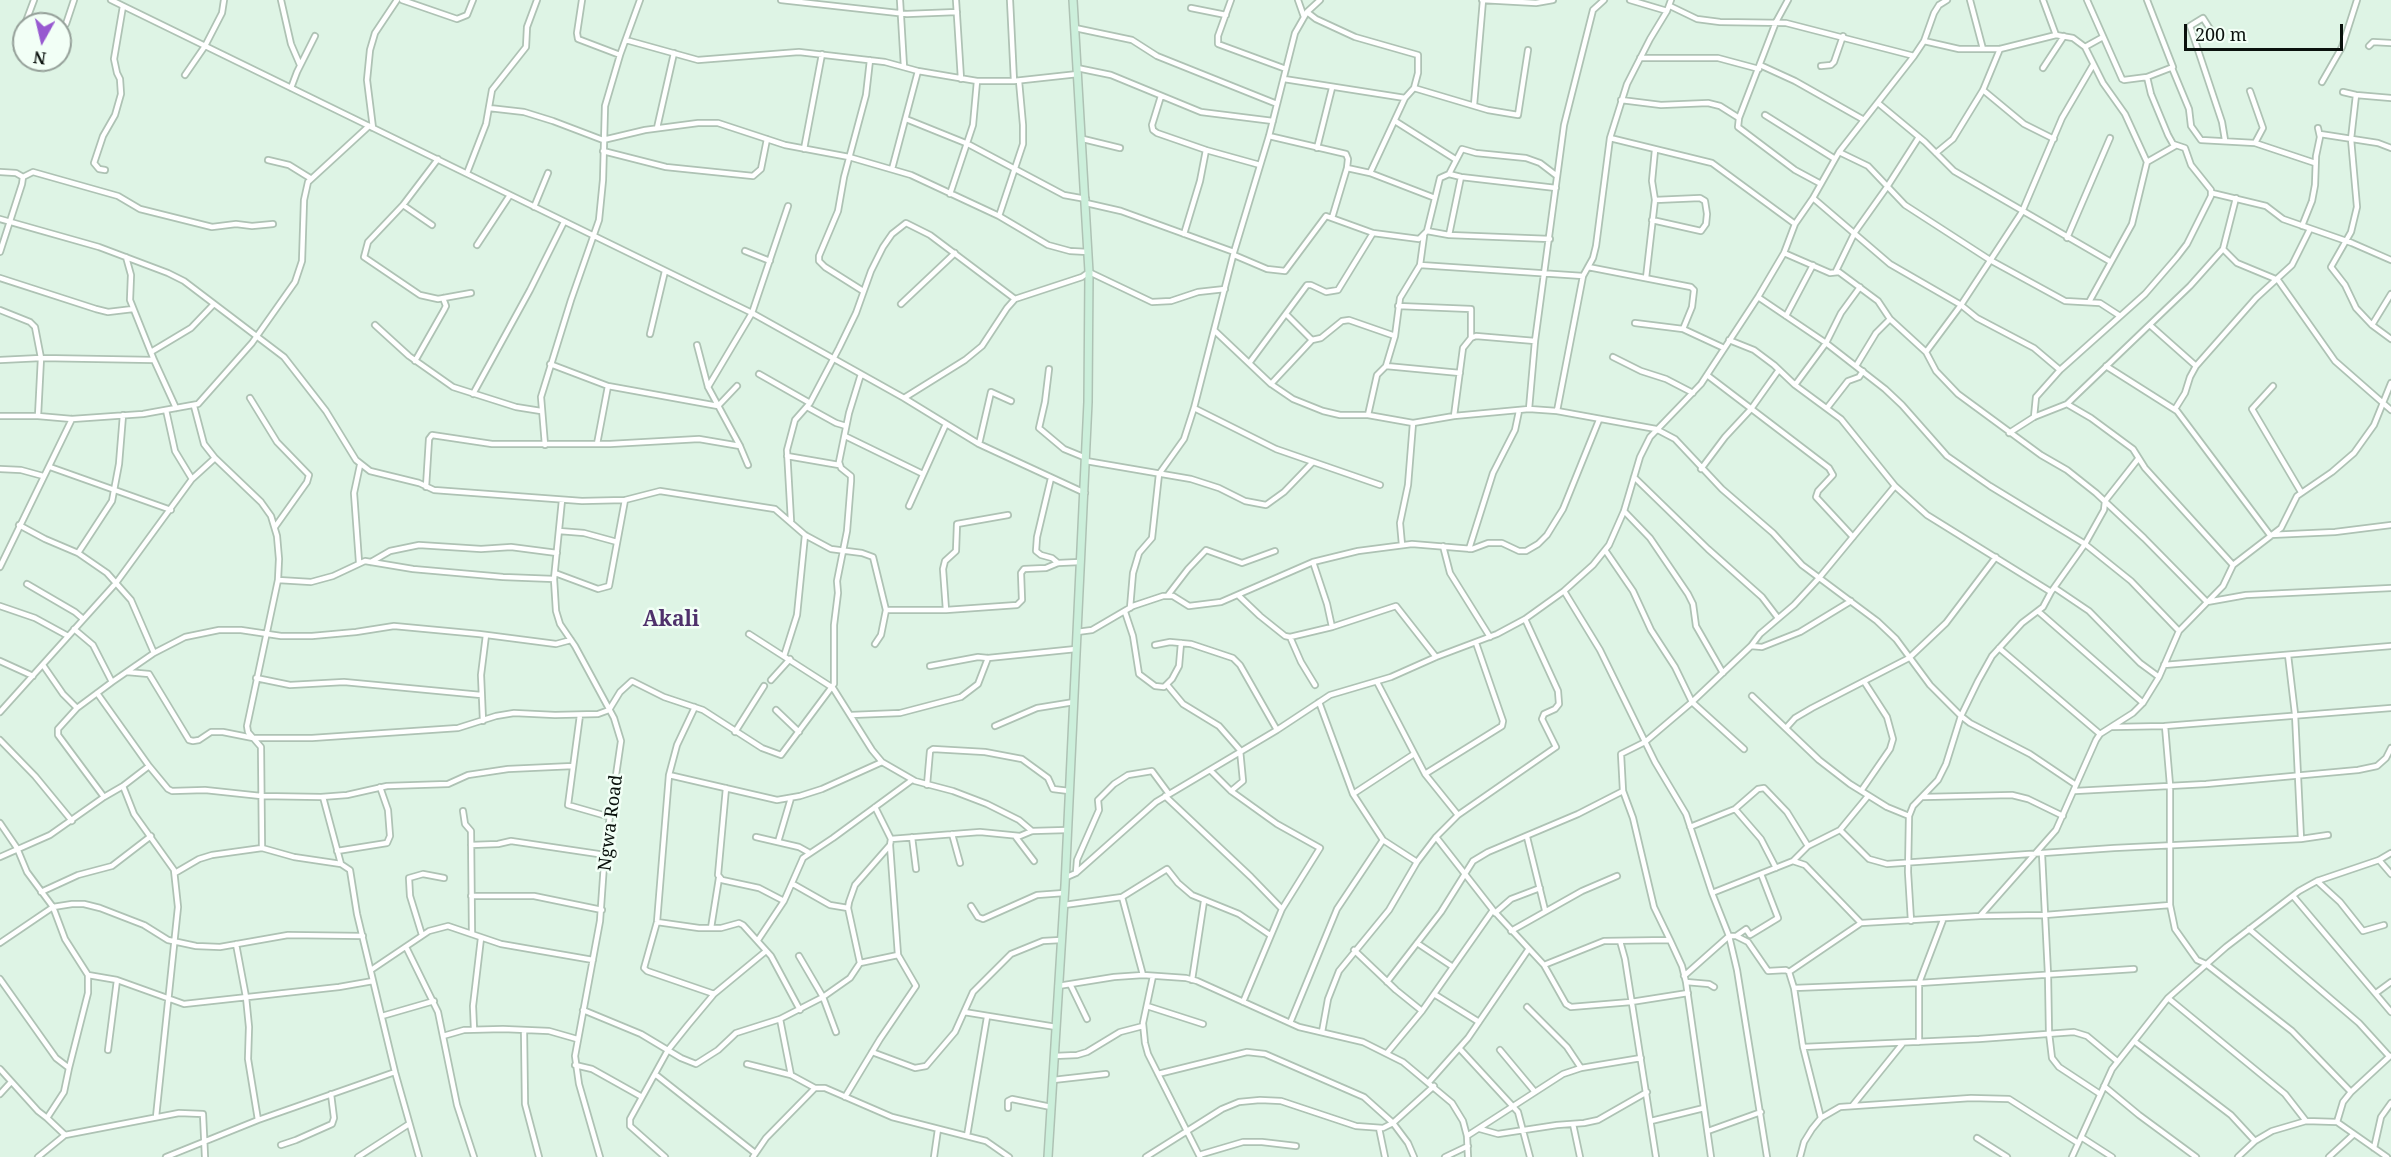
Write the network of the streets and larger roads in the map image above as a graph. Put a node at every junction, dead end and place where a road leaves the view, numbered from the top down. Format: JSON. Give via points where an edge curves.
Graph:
{"nodes":[{"id":1,"x":111,"y":0,"type":"edge"},
{"id":2,"x":224,"y":0,"type":"edge"},
{"id":3,"x":281,"y":0,"type":"edge"},
{"id":4,"x":397,"y":0,"type":"edge"},
{"id":5,"x":402,"y":0,"type":"edge"},
{"id":6,"x":473,"y":0,"type":"edge"},
{"id":7,"x":537,"y":0,"type":"edge"},
{"id":8,"x":582,"y":0,"type":"edge"},
{"id":9,"x":640,"y":0,"type":"edge"},
{"id":10,"x":781,"y":0,"type":"edge"},
{"id":11,"x":900,"y":0,"type":"edge"},
{"id":12,"x":956,"y":0,"type":"edge"},
{"id":13,"x":1010,"y":0,"type":"edge"},
{"id":14,"x":1073,"y":0,"type":"edge"},
{"id":15,"x":1231,"y":0,"type":"edge"},
{"id":16,"x":1298,"y":0,"type":"edge"},
{"id":17,"x":1320,"y":0,"type":"edge"},
{"id":18,"x":1483,"y":0,"type":"edge"},
{"id":19,"x":1553,"y":0,"type":"edge"},
{"id":20,"x":1604,"y":0,"type":"edge"},
{"id":21,"x":1630,"y":0,"type":"edge"},
{"id":22,"x":1788,"y":0,"type":"edge"},
{"id":23,"x":1947,"y":0,"type":"edge"},
{"id":24,"x":1970,"y":0,"type":"edge"},
{"id":25,"x":2043,"y":0,"type":"edge"},
{"id":26,"x":2087,"y":0,"type":"edge"},
{"id":27,"x":2147,"y":0,"type":"edge"},
{"id":28,"x":2349,"y":0,"type":"edge"},
{"id":29,"x":2355,"y":0,"type":"edge"},
{"id":30,"x":1939,"y":3,"type":"edge"},
{"id":31,"x":123,"y":6,"type":"junction"},
{"id":32,"x":1669,"y":6,"type":"edge"},
{"id":33,"x":1191,"y":8,"type":"dead end"},
{"id":34,"x":957,"y":12,"type":"junction"},
{"id":35,"x":1307,"y":12,"type":"junction"},
{"id":36,"x":901,"y":14,"type":"junction"},
{"id":37,"x":1226,"y":15,"type":"junction"},
{"id":38,"x":1304,"y":17,"type":"junction"},
{"id":39,"x":1776,"y":22,"type":"junction"},
{"id":40,"x":1075,"y":28,"type":"junction"},
{"id":41,"x":2210,"y":28,"type":"dead end"},
{"id":42,"x":2056,"y":35,"type":"junction"},
{"id":43,"x":315,"y":36,"type":"dead end"},
{"id":44,"x":1843,"y":36,"type":"junction"},
{"id":45,"x":2064,"y":36,"type":"junction"},
{"id":46,"x":2103,"y":37,"type":"junction"},
{"id":47,"x":626,"y":40,"type":"junction"},
{"id":48,"x":1924,"y":41,"type":"junction"},
{"id":49,"x":2391,"y":43,"type":"edge"},
{"id":50,"x":205,"y":46,"type":"junction"},
{"id":51,"x":2369,"y":46,"type":"dead end"},
{"id":52,"x":2085,"y":47,"type":"junction"},
{"id":53,"x":1983,"y":49,"type":"junction"},
{"id":54,"x":1528,"y":50,"type":"dead end"},
{"id":55,"x":2000,"y":50,"type":"junction"},
{"id":56,"x":674,"y":53,"type":"junction"},
{"id":57,"x":822,"y":54,"type":"junction"},
{"id":58,"x":620,"y":55,"type":"junction"},
{"id":59,"x":1914,"y":56,"type":"junction"},
{"id":60,"x":1640,"y":58,"type":"junction"},
{"id":61,"x":870,"y":60,"type":"junction"},
{"id":62,"x":300,"y":65,"type":"junction"},
{"id":63,"x":2093,"y":65,"type":"junction"},
{"id":64,"x":1821,"y":66,"type":"dead end"},
{"id":65,"x":904,"y":67,"type":"junction"},
{"id":66,"x":1760,"y":67,"type":"junction"},
{"id":67,"x":2043,"y":68,"type":"dead end"},
{"id":68,"x":2172,"y":68,"type":"junction"},
{"id":69,"x":1286,"y":69,"type":"junction"},
{"id":70,"x":918,"y":71,"type":"junction"},
{"id":71,"x":1077,"y":71,"type":"junction"},
{"id":72,"x":184,"y":75,"type":"dead end"},
{"id":73,"x":2147,"y":77,"type":"junction"},
{"id":74,"x":961,"y":79,"type":"junction"},
{"id":75,"x":1284,"y":79,"type":"junction"},
{"id":76,"x":977,"y":81,"type":"junction"},
{"id":77,"x":1017,"y":81,"type":"junction"},
{"id":78,"x":2322,"y":82,"type":"dead end"},
{"id":79,"x":291,"y":88,"type":"junction"},
{"id":80,"x":1332,"y":88,"type":"junction"},
{"id":81,"x":1414,"y":88,"type":"junction"},
{"id":82,"x":1983,"y":90,"type":"junction"},
{"id":83,"x":2250,"y":91,"type":"dead end"},
{"id":84,"x":2343,"y":92,"type":"dead end"},
{"id":85,"x":2356,"y":95,"type":"junction"},
{"id":86,"x":1161,"y":96,"type":"junction"},
{"id":87,"x":2391,"y":98,"type":"edge"},
{"id":88,"x":1405,"y":99,"type":"junction"},
{"id":89,"x":1621,"y":100,"type":"junction"},
{"id":90,"x":1878,"y":103,"type":"junction"},
{"id":91,"x":1277,"y":104,"type":"junction"},
{"id":92,"x":1474,"y":105,"type":"junction"},
{"id":93,"x":489,"y":108,"type":"junction"},
{"id":94,"x":1765,"y":115,"type":"dead end"},
{"id":95,"x":1739,"y":118,"type":"junction"},
{"id":96,"x":906,"y":119,"type":"junction"},
{"id":97,"x":1864,"y":120,"type":"junction"},
{"id":98,"x":1273,"y":121,"type":"junction"},
{"id":99,"x":1395,"y":121,"type":"junction"},
{"id":100,"x":371,"y":127,"type":"junction"},
{"id":101,"x":657,"y":128,"type":"junction"},
{"id":102,"x":1269,"y":136,"type":"junction"},
{"id":103,"x":1919,"y":137,"type":"junction"},
{"id":104,"x":1610,"y":138,"type":"junction"},
{"id":105,"x":2110,"y":138,"type":"dead end"},
{"id":106,"x":1083,"y":139,"type":"junction"},
{"id":107,"x":2054,"y":139,"type":"junction"},
{"id":108,"x":2351,"y":139,"type":"junction"},
{"id":109,"x":603,"y":140,"type":"junction"},
{"id":110,"x":766,"y":140,"type":"junction"},
{"id":111,"x":2225,"y":140,"type":"junction"},
{"id":112,"x":2255,"y":143,"type":"junction"},
{"id":113,"x":968,"y":144,"type":"junction"},
{"id":114,"x":2175,"y":146,"type":"junction"},
{"id":115,"x":1119,"y":148,"type":"dead end"},
{"id":116,"x":1317,"y":148,"type":"junction"},
{"id":117,"x":2391,"y":148,"type":"edge"},
{"id":118,"x":804,"y":149,"type":"junction"},
{"id":119,"x":1206,"y":150,"type":"junction"},
{"id":120,"x":1654,"y":150,"type":"junction"},
{"id":121,"x":603,"y":152,"type":"junction"},
{"id":122,"x":1839,"y":152,"type":"junction"},
{"id":123,"x":1936,"y":153,"type":"junction"},
{"id":124,"x":849,"y":157,"type":"junction"},
{"id":125,"x":438,"y":159,"type":"junction"},
{"id":126,"x":1455,"y":159,"type":"junction"},
{"id":127,"x":1835,"y":159,"type":"junction"},
{"id":128,"x":268,"y":160,"type":"dead end"},
{"id":129,"x":2147,"y":162,"type":"junction"},
{"id":130,"x":2315,"y":163,"type":"junction"},
{"id":131,"x":1260,"y":165,"type":"junction"},
{"id":132,"x":1347,"y":168,"type":"junction"},
{"id":133,"x":892,"y":169,"type":"junction"},
{"id":134,"x":105,"y":170,"type":"dead end"},
{"id":135,"x":1015,"y":170,"type":"junction"},
{"id":136,"x":0,"y":172,"type":"edge"},
{"id":137,"x":467,"y":173,"type":"junction"},
{"id":138,"x":548,"y":173,"type":"dead end"},
{"id":139,"x":1370,"y":173,"type":"junction"},
{"id":140,"x":1449,"y":174,"type":"junction"},
{"id":141,"x":1557,"y":176,"type":"junction"},
{"id":142,"x":23,"y":177,"type":"junction"},
{"id":143,"x":1461,"y":177,"type":"junction"},
{"id":144,"x":310,"y":178,"type":"junction"},
{"id":145,"x":1821,"y":184,"type":"junction"},
{"id":146,"x":1887,"y":187,"type":"junction"},
{"id":147,"x":1556,"y":188,"type":"junction"},
{"id":148,"x":2212,"y":193,"type":"junction"},
{"id":149,"x":950,"y":194,"type":"junction"},
{"id":150,"x":510,"y":195,"type":"junction"},
{"id":151,"x":1436,"y":198,"type":"junction"},
{"id":152,"x":1813,"y":198,"type":"junction"},
{"id":153,"x":2236,"y":198,"type":"junction"},
{"id":154,"x":1655,"y":200,"type":"junction"},
{"id":155,"x":1086,"y":201,"type":"junction"},
{"id":156,"x":403,"y":205,"type":"junction"},
{"id":157,"x":788,"y":206,"type":"dead end"},
{"id":158,"x":534,"y":207,"type":"junction"},
{"id":159,"x":2022,"y":212,"type":"junction"},
{"id":160,"x":999,"y":216,"type":"junction"},
{"id":161,"x":1332,"y":218,"type":"junction"},
{"id":162,"x":0,"y":219,"type":"edge"},
{"id":163,"x":1652,"y":220,"type":"junction"},
{"id":164,"x":11,"y":222,"type":"junction"},
{"id":165,"x":564,"y":222,"type":"junction"},
{"id":166,"x":273,"y":224,"type":"dead end"},
{"id":167,"x":1795,"y":224,"type":"junction"},
{"id":168,"x":432,"y":225,"type":"dead end"},
{"id":169,"x":2302,"y":226,"type":"junction"},
{"id":170,"x":2310,"y":229,"type":"junction"},
{"id":171,"x":1427,"y":231,"type":"junction"},
{"id":172,"x":1855,"y":232,"type":"junction"},
{"id":173,"x":1373,"y":233,"type":"junction"},
{"id":174,"x":1184,"y":234,"type":"junction"},
{"id":175,"x":1449,"y":235,"type":"junction"},
{"id":176,"x":594,"y":236,"type":"junction"},
{"id":177,"x":1424,"y":236,"type":"junction"},
{"id":178,"x":2067,"y":238,"type":"junction"},
{"id":179,"x":1550,"y":239,"type":"junction"},
{"id":180,"x":2346,"y":241,"type":"junction"},
{"id":181,"x":477,"y":245,"type":"dead end"},
{"id":182,"x":2223,"y":249,"type":"junction"},
{"id":183,"x":745,"y":251,"type":"dead end"},
{"id":184,"x":0,"y":252,"type":"edge"},
{"id":185,"x":1088,"y":252,"type":"junction"},
{"id":186,"x":955,"y":253,"type":"junction"},
{"id":187,"x":1234,"y":253,"type":"junction"},
{"id":188,"x":1784,"y":253,"type":"junction"},
{"id":189,"x":126,"y":257,"type":"junction"},
{"id":190,"x":1990,"y":260,"type":"junction"},
{"id":191,"x":2391,"y":260,"type":"edge"},
{"id":192,"x":770,"y":261,"type":"junction"},
{"id":193,"x":2111,"y":262,"type":"junction"},
{"id":194,"x":1420,"y":265,"type":"junction"},
{"id":195,"x":1813,"y":265,"type":"junction"},
{"id":196,"x":1588,"y":267,"type":"junction"},
{"id":197,"x":665,"y":271,"type":"junction"},
{"id":198,"x":1836,"y":271,"type":"junction"},
{"id":199,"x":1089,"y":272,"type":"junction"},
{"id":200,"x":1545,"y":275,"type":"junction"},
{"id":201,"x":1583,"y":276,"type":"junction"},
{"id":202,"x":0,"y":278,"type":"edge"},
{"id":203,"x":1646,"y":278,"type":"junction"},
{"id":204,"x":2278,"y":280,"type":"junction"},
{"id":205,"x":1860,"y":287,"type":"junction"},
{"id":206,"x":1225,"y":289,"type":"junction"},
{"id":207,"x":863,"y":291,"type":"junction"},
{"id":208,"x":471,"y":292,"type":"dead end"},
{"id":209,"x":2391,"y":294,"type":"edge"},
{"id":210,"x":1758,"y":297,"type":"junction"},
{"id":211,"x":443,"y":298,"type":"junction"},
{"id":212,"x":1015,"y":299,"type":"junction"},
{"id":213,"x":2089,"y":302,"type":"junction"},
{"id":214,"x":901,"y":304,"type":"dead end"},
{"id":215,"x":213,"y":305,"type":"junction"},
{"id":216,"x":1961,"y":305,"type":"junction"},
{"id":217,"x":1398,"y":306,"type":"junction"},
{"id":218,"x":134,"y":309,"type":"junction"},
{"id":219,"x":0,"y":310,"type":"edge"},
{"id":220,"x":752,"y":313,"type":"junction"},
{"id":221,"x":1286,"y":314,"type":"junction"},
{"id":222,"x":1786,"y":316,"type":"junction"},
{"id":223,"x":2120,"y":316,"type":"junction"},
{"id":224,"x":1890,"y":319,"type":"junction"},
{"id":225,"x":1635,"y":323,"type":"dead end"},
{"id":226,"x":375,"y":325,"type":"dead end"},
{"id":227,"x":2372,"y":325,"type":"junction"},
{"id":228,"x":2151,"y":326,"type":"junction"},
{"id":229,"x":1683,"y":329,"type":"junction"},
{"id":230,"x":1215,"y":331,"type":"junction"},
{"id":231,"x":650,"y":334,"type":"dead end"},
{"id":232,"x":258,"y":335,"type":"junction"},
{"id":233,"x":1395,"y":336,"type":"junction"},
{"id":234,"x":1471,"y":338,"type":"junction"},
{"id":235,"x":2391,"y":339,"type":"edge"},
{"id":236,"x":1312,"y":340,"type":"junction"},
{"id":237,"x":1729,"y":340,"type":"junction"},
{"id":238,"x":1535,"y":341,"type":"junction"},
{"id":239,"x":1826,"y":343,"type":"junction"},
{"id":240,"x":698,"y":345,"type":"dead end"},
{"id":241,"x":1724,"y":348,"type":"junction"},
{"id":242,"x":1926,"y":351,"type":"junction"},
{"id":243,"x":151,"y":352,"type":"junction"},
{"id":244,"x":1613,"y":357,"type":"dead end"},
{"id":245,"x":41,"y":358,"type":"junction"},
{"id":246,"x":833,"y":358,"type":"junction"},
{"id":247,"x":0,"y":360,"type":"edge"},
{"id":248,"x":153,"y":360,"type":"junction"},
{"id":249,"x":415,"y":361,"type":"junction"},
{"id":250,"x":1250,"y":362,"type":"junction"},
{"id":251,"x":550,"y":364,"type":"junction"},
{"id":252,"x":1386,"y":366,"type":"junction"},
{"id":253,"x":1856,"y":366,"type":"junction"},
{"id":254,"x":2106,"y":366,"type":"junction"},
{"id":255,"x":2196,"y":366,"type":"junction"},
{"id":256,"x":1049,"y":369,"type":"dead end"},
{"id":257,"x":1778,"y":370,"type":"junction"},
{"id":258,"x":2060,"y":370,"type":"junction"},
{"id":259,"x":1863,"y":372,"type":"junction"},
{"id":260,"x":1460,"y":373,"type":"junction"},
{"id":261,"x":759,"y":374,"type":"dead end"},
{"id":262,"x":861,"y":374,"type":"junction"},
{"id":263,"x":1707,"y":375,"type":"junction"},
{"id":264,"x":2391,"y":383,"type":"edge"},
{"id":265,"x":1271,"y":384,"type":"junction"},
{"id":266,"x":1795,"y":385,"type":"junction"},
{"id":267,"x":608,"y":386,"type":"junction"},
{"id":268,"x":737,"y":386,"type":"dead end"},
{"id":269,"x":2273,"y":386,"type":"dead end"},
{"id":270,"x":708,"y":387,"type":"junction"},
{"id":271,"x":1693,"y":393,"type":"junction"},
{"id":272,"x":473,"y":394,"type":"junction"},
{"id":273,"x":250,"y":398,"type":"dead end"},
{"id":274,"x":904,"y":398,"type":"junction"},
{"id":275,"x":1011,"y":401,"type":"dead end"},
{"id":276,"x":2382,"y":402,"type":"junction"},
{"id":277,"x":2067,"y":404,"type":"junction"},
{"id":278,"x":808,"y":405,"type":"junction"},
{"id":279,"x":194,"y":406,"type":"junction"},
{"id":280,"x":718,"y":406,"type":"junction"},
{"id":281,"x":176,"y":408,"type":"junction"},
{"id":282,"x":1194,"y":408,"type":"junction"},
{"id":283,"x":1827,"y":408,"type":"junction"},
{"id":284,"x":1529,"y":409,"type":"junction"},
{"id":285,"x":1751,"y":409,"type":"junction"},
{"id":286,"x":2175,"y":409,"type":"junction"},
{"id":287,"x":166,"y":410,"type":"junction"},
{"id":288,"x":2391,"y":410,"type":"edge"},
{"id":289,"x":541,"y":411,"type":"junction"},
{"id":290,"x":1519,"y":411,"type":"junction"},
{"id":291,"x":1557,"y":411,"type":"junction"},
{"id":292,"x":1368,"y":415,"type":"junction"},
{"id":293,"x":0,"y":416,"type":"edge"},
{"id":294,"x":38,"y":416,"type":"junction"},
{"id":295,"x":123,"y":416,"type":"junction"},
{"id":296,"x":1454,"y":416,"type":"junction"},
{"id":297,"x":2034,"y":417,"type":"junction"},
{"id":298,"x":72,"y":419,"type":"junction"},
{"id":299,"x":1599,"y":420,"type":"junction"},
{"id":300,"x":1413,"y":423,"type":"junction"},
{"id":301,"x":946,"y":424,"type":"junction"},
{"id":302,"x":846,"y":426,"type":"junction"},
{"id":303,"x":1656,"y":429,"type":"junction"},
{"id":304,"x":2009,"y":433,"type":"junction"},
{"id":305,"x":845,"y":436,"type":"junction"},
{"id":306,"x":597,"y":444,"type":"junction"},
{"id":307,"x":979,"y":444,"type":"junction"},
{"id":308,"x":545,"y":445,"type":"junction"},
{"id":309,"x":741,"y":446,"type":"junction"},
{"id":310,"x":787,"y":456,"type":"junction"},
{"id":311,"x":215,"y":458,"type":"junction"},
{"id":312,"x":2138,"y":459,"type":"junction"},
{"id":313,"x":1086,"y":460,"type":"junction"},
{"id":314,"x":1312,"y":463,"type":"junction"},
{"id":315,"x":360,"y":465,"type":"junction"},
{"id":316,"x":748,"y":465,"type":"dead end"},
{"id":317,"x":839,"y":465,"type":"junction"},
{"id":318,"x":50,"y":467,"type":"junction"},
{"id":319,"x":0,"y":469,"type":"edge"},
{"id":320,"x":1701,"y":469,"type":"junction"},
{"id":321,"x":923,"y":474,"type":"junction"},
{"id":322,"x":1160,"y":474,"type":"junction"},
{"id":323,"x":43,"y":476,"type":"junction"},
{"id":324,"x":1634,"y":477,"type":"junction"},
{"id":325,"x":1051,"y":478,"type":"junction"},
{"id":326,"x":192,"y":479,"type":"junction"},
{"id":327,"x":1380,"y":485,"type":"dead end"},
{"id":328,"x":1895,"y":486,"type":"junction"},
{"id":329,"x":426,"y":487,"type":"junction"},
{"id":330,"x":113,"y":489,"type":"junction"},
{"id":331,"x":2301,"y":492,"type":"junction"},
{"id":332,"x":1085,"y":493,"type":"junction"},
{"id":333,"x":562,"y":500,"type":"junction"},
{"id":334,"x":625,"y":500,"type":"junction"},
{"id":335,"x":2105,"y":501,"type":"junction"},
{"id":336,"x":909,"y":506,"type":"dead end"},
{"id":337,"x":171,"y":510,"type":"junction"},
{"id":338,"x":1624,"y":511,"type":"junction"},
{"id":339,"x":1008,"y":515,"type":"dead end"},
{"id":340,"x":791,"y":521,"type":"junction"},
{"id":341,"x":19,"y":525,"type":"junction"},
{"id":342,"x":2391,"y":525,"type":"edge"},
{"id":343,"x":275,"y":527,"type":"junction"},
{"id":344,"x":559,"y":531,"type":"junction"},
{"id":345,"x":805,"y":535,"type":"junction"},
{"id":346,"x":2270,"y":535,"type":"junction"},
{"id":347,"x":1854,"y":537,"type":"junction"},
{"id":348,"x":617,"y":542,"type":"junction"},
{"id":349,"x":2085,"y":544,"type":"junction"},
{"id":350,"x":1402,"y":545,"type":"junction"},
{"id":351,"x":1443,"y":546,"type":"junction"},
{"id":352,"x":1469,"y":549,"type":"junction"},
{"id":353,"x":1605,"y":550,"type":"junction"},
{"id":354,"x":841,"y":551,"type":"junction"},
{"id":355,"x":1275,"y":551,"type":"dead end"},
{"id":356,"x":78,"y":553,"type":"junction"},
{"id":357,"x":557,"y":553,"type":"junction"},
{"id":358,"x":1996,"y":557,"type":"junction"},
{"id":359,"x":359,"y":562,"type":"junction"},
{"id":360,"x":370,"y":562,"type":"junction"},
{"id":361,"x":1080,"y":562,"type":"junction"},
{"id":362,"x":1313,"y":562,"type":"junction"},
{"id":363,"x":1058,"y":563,"type":"junction"},
{"id":364,"x":2233,"y":566,"type":"junction"},
{"id":365,"x":0,"y":567,"type":"edge"},
{"id":366,"x":555,"y":573,"type":"junction"},
{"id":367,"x":1819,"y":578,"type":"junction"},
{"id":368,"x":554,"y":579,"type":"junction"},
{"id":369,"x":278,"y":580,"type":"junction"},
{"id":370,"x":116,"y":583,"type":"junction"},
{"id":371,"x":27,"y":584,"type":"dead end"},
{"id":372,"x":2391,"y":588,"type":"edge"},
{"id":373,"x":2053,"y":590,"type":"junction"},
{"id":374,"x":1564,"y":591,"type":"junction"},
{"id":375,"x":1168,"y":595,"type":"junction"},
{"id":376,"x":1239,"y":596,"type":"junction"},
{"id":377,"x":1851,"y":601,"type":"junction"},
{"id":378,"x":2207,"y":602,"type":"junction"},
{"id":379,"x":0,"y":606,"type":"edge"},
{"id":380,"x":1130,"y":608,"type":"junction"},
{"id":381,"x":886,"y":610,"type":"junction"},
{"id":382,"x":946,"y":610,"type":"junction"},
{"id":383,"x":1125,"y":612,"type":"junction"},
{"id":384,"x":2039,"y":612,"type":"junction"},
{"id":385,"x":82,"y":618,"type":"junction"},
{"id":386,"x":1778,"y":618,"type":"junction"},
{"id":387,"x":1525,"y":619,"type":"junction"},
{"id":388,"x":1332,"y":627,"type":"junction"},
{"id":389,"x":74,"y":629,"type":"junction"},
{"id":390,"x":2179,"y":631,"type":"junction"},
{"id":391,"x":1077,"y":632,"type":"junction"},
{"id":392,"x":265,"y":634,"type":"junction"},
{"id":393,"x":749,"y":634,"type":"dead end"},
{"id":394,"x":486,"y":635,"type":"junction"},
{"id":395,"x":68,"y":636,"type":"junction"},
{"id":396,"x":1290,"y":637,"type":"junction"},
{"id":397,"x":1491,"y":637,"type":"junction"},
{"id":398,"x":571,"y":640,"type":"junction"},
{"id":399,"x":1181,"y":643,"type":"junction"},
{"id":400,"x":1476,"y":643,"type":"junction"},
{"id":401,"x":875,"y":644,"type":"dead end"},
{"id":402,"x":1155,"y":645,"type":"dead end"},
{"id":403,"x":1751,"y":646,"type":"junction"},
{"id":404,"x":2391,"y":646,"type":"edge"},
{"id":405,"x":1999,"y":648,"type":"junction"},
{"id":406,"x":1076,"y":649,"type":"junction"},
{"id":407,"x":154,"y":653,"type":"junction"},
{"id":408,"x":2288,"y":655,"type":"junction"},
{"id":409,"x":784,"y":656,"type":"junction"},
{"id":410,"x":1436,"y":657,"type":"junction"},
{"id":411,"x":988,"y":658,"type":"junction"},
{"id":412,"x":1909,"y":658,"type":"junction"},
{"id":413,"x":789,"y":659,"type":"junction"},
{"id":414,"x":0,"y":661,"type":"edge"},
{"id":415,"x":42,"y":665,"type":"junction"},
{"id":416,"x":2164,"y":665,"type":"junction"},
{"id":417,"x":930,"y":666,"type":"dead end"},
{"id":418,"x":128,"y":672,"type":"junction"},
{"id":419,"x":1723,"y":673,"type":"junction"},
{"id":420,"x":33,"y":676,"type":"junction"},
{"id":421,"x":2159,"y":677,"type":"junction"},
{"id":422,"x":256,"y":678,"type":"junction"},
{"id":423,"x":771,"y":681,"type":"dead end"},
{"id":424,"x":112,"y":682,"type":"junction"},
{"id":425,"x":1377,"y":682,"type":"junction"},
{"id":426,"x":1865,"y":683,"type":"junction"},
{"id":427,"x":1315,"y":685,"type":"dead end"},
{"id":428,"x":764,"y":686,"type":"dead end"},
{"id":429,"x":1168,"y":686,"type":"junction"},
{"id":430,"x":833,"y":687,"type":"junction"},
{"id":431,"x":97,"y":693,"type":"junction"},
{"id":432,"x":481,"y":695,"type":"junction"},
{"id":433,"x":1752,"y":696,"type":"dead end"},
{"id":434,"x":1074,"y":702,"type":"junction"},
{"id":435,"x":1319,"y":702,"type":"junction"},
{"id":436,"x":1692,"y":702,"type":"junction"},
{"id":437,"x":2143,"y":703,"type":"junction"},
{"id":438,"x":695,"y":707,"type":"junction"},
{"id":439,"x":77,"y":708,"type":"junction"},
{"id":440,"x":2391,"y":708,"type":"edge"},
{"id":441,"x":609,"y":710,"type":"junction"},
{"id":442,"x":776,"y":710,"type":"dead end"},
{"id":443,"x":0,"y":712,"type":"edge"},
{"id":444,"x":2295,"y":714,"type":"junction"},
{"id":445,"x":580,"y":715,"type":"junction"},
{"id":446,"x":851,"y":715,"type":"junction"},
{"id":447,"x":1961,"y":716,"type":"junction"},
{"id":448,"x":483,"y":721,"type":"junction"},
{"id":449,"x":995,"y":726,"type":"dead end"},
{"id":450,"x":2165,"y":726,"type":"junction"},
{"id":451,"x":2113,"y":727,"type":"junction"},
{"id":452,"x":1786,"y":728,"type":"junction"},
{"id":453,"x":1277,"y":730,"type":"junction"},
{"id":454,"x":735,"y":732,"type":"junction"},
{"id":455,"x":800,"y":732,"type":"junction"},
{"id":456,"x":2100,"y":734,"type":"junction"},
{"id":457,"x":253,"y":738,"type":"junction"},
{"id":458,"x":0,"y":740,"type":"edge"},
{"id":459,"x":1645,"y":742,"type":"junction"},
{"id":460,"x":2391,"y":748,"type":"edge"},
{"id":461,"x":1744,"y":749,"type":"dead end"},
{"id":462,"x":1240,"y":750,"type":"junction"},
{"id":463,"x":1414,"y":754,"type":"junction"},
{"id":464,"x":882,"y":762,"type":"junction"},
{"id":465,"x":149,"y":766,"type":"junction"},
{"id":466,"x":573,"y":766,"type":"junction"},
{"id":467,"x":1210,"y":770,"type":"junction"},
{"id":468,"x":1425,"y":774,"type":"junction"},
{"id":469,"x":669,"y":775,"type":"junction"},
{"id":470,"x":2298,"y":776,"type":"junction"},
{"id":471,"x":912,"y":780,"type":"junction"},
{"id":472,"x":927,"y":785,"type":"junction"},
{"id":473,"x":2170,"y":785,"type":"junction"},
{"id":474,"x":123,"y":786,"type":"junction"},
{"id":475,"x":380,"y":787,"type":"junction"},
{"id":476,"x":726,"y":788,"type":"junction"},
{"id":477,"x":2076,"y":788,"type":"junction"},
{"id":478,"x":1623,"y":790,"type":"junction"},
{"id":479,"x":1069,"y":791,"type":"junction"},
{"id":480,"x":1231,"y":791,"type":"junction"},
{"id":481,"x":1861,"y":791,"type":"junction"},
{"id":482,"x":1353,"y":794,"type":"junction"},
{"id":483,"x":1167,"y":795,"type":"junction"},
{"id":484,"x":261,"y":796,"type":"junction"},
{"id":485,"x":1868,"y":796,"type":"junction"},
{"id":486,"x":104,"y":797,"type":"junction"},
{"id":487,"x":323,"y":797,"type":"junction"},
{"id":488,"x":1923,"y":797,"type":"junction"},
{"id":489,"x":791,"y":798,"type":"junction"},
{"id":490,"x":875,"y":807,"type":"junction"},
{"id":491,"x":1735,"y":809,"type":"junction"},
{"id":492,"x":463,"y":811,"type":"dead end"},
{"id":493,"x":1458,"y":815,"type":"junction"},
{"id":494,"x":1909,"y":816,"type":"junction"},
{"id":495,"x":2063,"y":816,"type":"junction"},
{"id":496,"x":610,"y":817,"type":"junction"},
{"id":497,"x":72,"y":821,"type":"junction"},
{"id":498,"x":0,"y":823,"type":"edge"},
{"id":499,"x":1690,"y":827,"type":"junction"},
{"id":500,"x":1066,"y":830,"type":"junction"},
{"id":501,"x":1840,"y":830,"type":"junction"},
{"id":502,"x":1032,"y":831,"type":"junction"},
{"id":503,"x":952,"y":834,"type":"junction"},
{"id":504,"x":2328,"y":834,"type":"dead end"},
{"id":505,"x":151,"y":836,"type":"junction"},
{"id":506,"x":1016,"y":836,"type":"junction"},
{"id":507,"x":756,"y":837,"type":"dead end"},
{"id":508,"x":912,"y":837,"type":"junction"},
{"id":509,"x":1436,"y":837,"type":"junction"},
{"id":510,"x":1527,"y":837,"type":"junction"},
{"id":511,"x":891,"y":839,"type":"junction"},
{"id":512,"x":2301,"y":839,"type":"junction"},
{"id":513,"x":1383,"y":840,"type":"junction"},
{"id":514,"x":778,"y":842,"type":"junction"},
{"id":515,"x":471,"y":845,"type":"junction"},
{"id":516,"x":890,"y":845,"type":"junction"},
{"id":517,"x":1808,"y":846,"type":"junction"},
{"id":518,"x":2170,"y":846,"type":"junction"},
{"id":519,"x":16,"y":848,"type":"junction"},
{"id":520,"x":262,"y":848,"type":"junction"},
{"id":521,"x":337,"y":851,"type":"junction"},
{"id":522,"x":808,"y":852,"type":"junction"},
{"id":523,"x":2391,"y":853,"type":"edge"},
{"id":524,"x":2042,"y":854,"type":"junction"},
{"id":525,"x":605,"y":855,"type":"junction"},
{"id":526,"x":2035,"y":855,"type":"junction"},
{"id":527,"x":0,"y":857,"type":"edge"},
{"id":528,"x":2379,"y":860,"type":"junction"},
{"id":529,"x":1035,"y":861,"type":"dead end"},
{"id":530,"x":1793,"y":861,"type":"junction"},
{"id":531,"x":1417,"y":862,"type":"junction"},
{"id":532,"x":960,"y":863,"type":"dead end"},
{"id":533,"x":1908,"y":863,"type":"junction"},
{"id":534,"x":341,"y":864,"type":"junction"},
{"id":535,"x":1776,"y":868,"type":"junction"},
{"id":536,"x":916,"y":869,"type":"dead end"},
{"id":537,"x":1464,"y":872,"type":"junction"},
{"id":538,"x":175,"y":873,"type":"junction"},
{"id":539,"x":1076,"y":873,"type":"junction"},
{"id":540,"x":1761,"y":874,"type":"junction"},
{"id":541,"x":2391,"y":874,"type":"edge"},
{"id":542,"x":1065,"y":875,"type":"junction"},
{"id":543,"x":1617,"y":876,"type":"dead end"},
{"id":544,"x":444,"y":878,"type":"dead end"},
{"id":545,"x":719,"y":878,"type":"junction"},
{"id":546,"x":2317,"y":881,"type":"junction"},
{"id":547,"x":793,"y":884,"type":"junction"},
{"id":548,"x":1540,"y":888,"type":"junction"},
{"id":549,"x":40,"y":891,"type":"junction"},
{"id":550,"x":1712,"y":892,"type":"junction"},
{"id":551,"x":1064,"y":893,"type":"junction"},
{"id":552,"x":471,"y":896,"type":"junction"},
{"id":553,"x":2293,"y":896,"type":"junction"},
{"id":554,"x":1122,"y":897,"type":"junction"},
{"id":555,"x":784,"y":901,"type":"junction"},
{"id":556,"x":1204,"y":901,"type":"junction"},
{"id":557,"x":1064,"y":905,"type":"junction"},
{"id":558,"x":2170,"y":905,"type":"junction"},
{"id":559,"x":971,"y":906,"type":"dead end"},
{"id":560,"x":53,"y":908,"type":"junction"},
{"id":561,"x":848,"y":908,"type":"junction"},
{"id":562,"x":1282,"y":909,"type":"junction"},
{"id":563,"x":602,"y":910,"type":"junction"},
{"id":564,"x":1545,"y":910,"type":"junction"},
{"id":565,"x":1494,"y":912,"type":"junction"},
{"id":566,"x":2045,"y":915,"type":"junction"},
{"id":567,"x":1980,"y":916,"type":"junction"},
{"id":568,"x":1942,"y":920,"type":"junction"},
{"id":569,"x":1911,"y":921,"type":"junction"},
{"id":570,"x":657,"y":922,"type":"junction"},
{"id":571,"x":1861,"y":923,"type":"junction"},
{"id":572,"x":2385,"y":925,"type":"dead end"},
{"id":573,"x":711,"y":928,"type":"junction"},
{"id":574,"x":2249,"y":929,"type":"junction"},
{"id":575,"x":1511,"y":931,"type":"junction"},
{"id":576,"x":472,"y":934,"type":"junction"},
{"id":577,"x":422,"y":935,"type":"junction"},
{"id":578,"x":1270,"y":935,"type":"junction"},
{"id":579,"x":363,"y":936,"type":"junction"},
{"id":580,"x":1729,"y":936,"type":"junction"},
{"id":581,"x":1736,"y":936,"type":"junction"},
{"id":582,"x":481,"y":938,"type":"junction"},
{"id":583,"x":758,"y":940,"type":"junction"},
{"id":584,"x":1061,"y":940,"type":"junction"},
{"id":585,"x":1670,"y":940,"type":"junction"},
{"id":586,"x":1620,"y":941,"type":"junction"},
{"id":587,"x":176,"y":942,"type":"junction"},
{"id":588,"x":0,"y":943,"type":"edge"},
{"id":589,"x":1417,"y":943,"type":"junction"},
{"id":590,"x":236,"y":944,"type":"junction"},
{"id":591,"x":406,"y":947,"type":"junction"},
{"id":592,"x":1354,"y":950,"type":"junction"},
{"id":593,"x":1528,"y":950,"type":"junction"},
{"id":594,"x":766,"y":951,"type":"junction"},
{"id":595,"x":898,"y":955,"type":"junction"},
{"id":596,"x":799,"y":956,"type":"dead end"},
{"id":597,"x":593,"y":960,"type":"junction"},
{"id":598,"x":860,"y":963,"type":"junction"},
{"id":599,"x":1544,"y":964,"type":"junction"},
{"id":600,"x":2206,"y":964,"type":"junction"},
{"id":601,"x":1453,"y":967,"type":"junction"},
{"id":602,"x":2134,"y":969,"type":"dead end"},
{"id":603,"x":371,"y":970,"type":"junction"},
{"id":604,"x":1789,"y":972,"type":"junction"},
{"id":605,"x":2048,"y":974,"type":"junction"},
{"id":606,"x":88,"y":975,"type":"junction"},
{"id":607,"x":1143,"y":975,"type":"junction"},
{"id":608,"x":1153,"y":976,"type":"junction"},
{"id":609,"x":0,"y":979,"type":"edge"},
{"id":610,"x":1685,"y":979,"type":"junction"},
{"id":611,"x":117,"y":980,"type":"junction"},
{"id":612,"x":1192,"y":980,"type":"junction"},
{"id":613,"x":374,"y":981,"type":"junction"},
{"id":614,"x":1388,"y":982,"type":"junction"},
{"id":615,"x":2391,"y":982,"type":"edge"},
{"id":616,"x":1919,"y":983,"type":"junction"},
{"id":617,"x":1058,"y":986,"type":"junction"},
{"id":618,"x":1071,"y":986,"type":"junction"},
{"id":619,"x":1714,"y":987,"type":"dead end"},
{"id":620,"x":1794,"y":988,"type":"junction"},
{"id":621,"x":1688,"y":993,"type":"junction"},
{"id":622,"x":2376,"y":993,"type":"junction"},
{"id":623,"x":714,"y":994,"type":"junction"},
{"id":624,"x":1434,"y":994,"type":"junction"},
{"id":625,"x":246,"y":997,"type":"junction"},
{"id":626,"x":824,"y":997,"type":"junction"},
{"id":627,"x":2168,"y":998,"type":"junction"},
{"id":628,"x":169,"y":1000,"type":"junction"},
{"id":629,"x":434,"y":1001,"type":"junction"},
{"id":630,"x":1243,"y":1002,"type":"junction"},
{"id":631,"x":1631,"y":1002,"type":"junction"},
{"id":632,"x":1147,"y":1006,"type":"junction"},
{"id":633,"x":1527,"y":1007,"type":"dead end"},
{"id":634,"x":583,"y":1010,"type":"junction"},
{"id":635,"x":800,"y":1010,"type":"junction"},
{"id":636,"x":1422,"y":1011,"type":"junction"},
{"id":637,"x":964,"y":1012,"type":"junction"},
{"id":638,"x":2391,"y":1012,"type":"edge"},
{"id":639,"x":382,"y":1016,"type":"junction"},
{"id":640,"x":987,"y":1017,"type":"junction"},
{"id":641,"x":780,"y":1019,"type":"junction"},
{"id":642,"x":1087,"y":1019,"type":"dead end"},
{"id":643,"x":1479,"y":1022,"type":"junction"},
{"id":644,"x":1290,"y":1023,"type":"junction"},
{"id":645,"x":1203,"y":1024,"type":"dead end"},
{"id":646,"x":1143,"y":1026,"type":"junction"},
{"id":647,"x":1056,"y":1027,"type":"junction"},
{"id":648,"x":474,"y":1029,"type":"junction"},
{"id":649,"x":524,"y":1030,"type":"junction"},
{"id":650,"x":836,"y":1032,"type":"dead end"},
{"id":651,"x":1322,"y":1032,"type":"junction"},
{"id":652,"x":2049,"y":1033,"type":"junction"},
{"id":653,"x":443,"y":1036,"type":"junction"},
{"id":654,"x":577,"y":1039,"type":"junction"},
{"id":655,"x":2134,"y":1041,"type":"junction"},
{"id":656,"x":1903,"y":1042,"type":"junction"},
{"id":657,"x":1919,"y":1042,"type":"junction"},
{"id":658,"x":1803,"y":1047,"type":"junction"},
{"id":659,"x":1460,"y":1049,"type":"junction"},
{"id":660,"x":108,"y":1050,"type":"dead end"},
{"id":661,"x":668,"y":1050,"type":"junction"},
{"id":662,"x":1500,"y":1050,"type":"dead end"},
{"id":663,"x":872,"y":1052,"type":"junction"},
{"id":664,"x":1387,"y":1053,"type":"junction"},
{"id":665,"x":2390,"y":1055,"type":"edge"},
{"id":666,"x":1053,"y":1056,"type":"junction"},
{"id":667,"x":1641,"y":1058,"type":"junction"},
{"id":668,"x":2117,"y":1061,"type":"junction"},
{"id":669,"x":747,"y":1064,"type":"dead end"},
{"id":670,"x":575,"y":1065,"type":"junction"},
{"id":671,"x":69,"y":1068,"type":"junction"},
{"id":672,"x":1581,"y":1068,"type":"junction"},
{"id":673,"x":0,"y":1069,"type":"edge"},
{"id":674,"x":395,"y":1072,"type":"junction"},
{"id":675,"x":655,"y":1074,"type":"junction"},
{"id":676,"x":1106,"y":1074,"type":"dead end"},
{"id":677,"x":1158,"y":1074,"type":"junction"},
{"id":678,"x":791,"y":1075,"type":"junction"},
{"id":679,"x":1053,"y":1080,"type":"junction"},
{"id":680,"x":11,"y":1082,"type":"junction"},
{"id":681,"x":1431,"y":1084,"type":"junction"},
{"id":682,"x":2104,"y":1086,"type":"junction"},
{"id":683,"x":815,"y":1088,"type":"junction"},
{"id":684,"x":1535,"y":1092,"type":"junction"},
{"id":685,"x":1647,"y":1092,"type":"junction"},
{"id":686,"x":2351,"y":1092,"type":"junction"},
{"id":687,"x":0,"y":1094,"type":"edge"},
{"id":688,"x":331,"y":1094,"type":"junction"},
{"id":689,"x":2100,"y":1094,"type":"junction"},
{"id":690,"x":642,"y":1097,"type":"junction"},
{"id":691,"x":845,"y":1097,"type":"junction"},
{"id":692,"x":2391,"y":1103,"type":"edge"},
{"id":693,"x":1853,"y":1105,"type":"junction"},
{"id":694,"x":1051,"y":1107,"type":"junction"},
{"id":695,"x":1514,"y":1107,"type":"junction"},
{"id":696,"x":1008,"y":1108,"type":"dead end"},
{"id":697,"x":1704,"y":1108,"type":"junction"},
{"id":698,"x":1761,"y":1112,"type":"junction"},
{"id":699,"x":156,"y":1117,"type":"junction"},
{"id":700,"x":47,"y":1118,"type":"junction"},
{"id":701,"x":1821,"y":1118,"type":"junction"},
{"id":702,"x":258,"y":1120,"type":"junction"},
{"id":703,"x":1651,"y":1121,"type":"junction"},
{"id":704,"x":2306,"y":1121,"type":"junction"},
{"id":705,"x":2337,"y":1122,"type":"junction"},
{"id":706,"x":1393,"y":1123,"type":"junction"},
{"id":707,"x":409,"y":1124,"type":"junction"},
{"id":708,"x":1573,"y":1124,"type":"junction"},
{"id":709,"x":1379,"y":1128,"type":"junction"},
{"id":710,"x":1480,"y":1129,"type":"junction"},
{"id":711,"x":938,"y":1130,"type":"junction"},
{"id":712,"x":1524,"y":1130,"type":"junction"},
{"id":713,"x":1189,"y":1131,"type":"junction"},
{"id":714,"x":1708,"y":1131,"type":"junction"},
{"id":715,"x":65,"y":1135,"type":"junction"},
{"id":716,"x":2354,"y":1135,"type":"junction"},
{"id":717,"x":967,"y":1136,"type":"junction"},
{"id":718,"x":1467,"y":1136,"type":"junction"},
{"id":719,"x":1977,"y":1138,"type":"dead end"},
{"id":720,"x":2080,"y":1140,"type":"junction"},
{"id":721,"x":2255,"y":1141,"type":"junction"},
{"id":722,"x":205,"y":1142,"type":"junction"},
{"id":723,"x":281,"y":1145,"type":"dead end"},
{"id":724,"x":1296,"y":1146,"type":"dead end"},
{"id":725,"x":1468,"y":1146,"type":"junction"},
{"id":726,"x":2374,"y":1148,"type":"junction"},
{"id":727,"x":754,"y":1155,"type":"edge"},
{"id":728,"x":1200,"y":1156,"type":"edge"},
{"id":729,"x":38,"y":1157,"type":"edge"},
{"id":730,"x":166,"y":1157,"type":"edge"},
{"id":731,"x":205,"y":1157,"type":"edge"},
{"id":732,"x":358,"y":1157,"type":"edge"},
{"id":733,"x":419,"y":1157,"type":"edge"},
{"id":734,"x":474,"y":1157,"type":"edge"},
{"id":735,"x":539,"y":1157,"type":"edge"},
{"id":736,"x":600,"y":1157,"type":"edge"},
{"id":737,"x":665,"y":1157,"type":"edge"},
{"id":738,"x":934,"y":1157,"type":"edge"},
{"id":739,"x":1009,"y":1157,"type":"edge"},
{"id":740,"x":1048,"y":1157,"type":"edge"},
{"id":741,"x":1146,"y":1157,"type":"edge"},
{"id":742,"x":1385,"y":1157,"type":"edge"},
{"id":743,"x":1414,"y":1157,"type":"edge"},
{"id":744,"x":1445,"y":1157,"type":"edge"},
{"id":745,"x":1468,"y":1157,"type":"edge"},
{"id":746,"x":1530,"y":1157,"type":"edge"},
{"id":747,"x":1580,"y":1157,"type":"edge"},
{"id":748,"x":1656,"y":1157,"type":"edge"},
{"id":749,"x":1711,"y":1157,"type":"edge"},
{"id":750,"x":1767,"y":1157,"type":"edge"},
{"id":751,"x":1800,"y":1157,"type":"edge"},
{"id":752,"x":2007,"y":1157,"type":"edge"},
{"id":753,"x":2072,"y":1157,"type":"edge"},
{"id":754,"x":2112,"y":1157,"type":"edge"},
{"id":755,"x":2196,"y":1157,"type":"edge"},
{"id":756,"x":2238,"y":1157,"type":"edge"},
{"id":757,"x":2329,"y":1157,"type":"edge"},
{"id":758,"x":2386,"y":1157,"type":"edge"}],
"edges":[{"from":1,"to":31,"type":"street"},
{"from":2,"to":50,"type":"street","via":[[222,13]]},
{"from":3,"to":62,"type":"street","via":[[288,35]]},
{"from":4,"to":100,"type":"street","via":[[375,33],[370,50],[367,80]]},
{"from":5,"to":6,"type":"street","via":[[457,19],[467,15]]},
{"from":7,"to":93,"type":"street","via":[[527,27],[526,46],[492,90]]},
{"from":8,"to":58,"type":"street","via":[[578,39]]},
{"from":9,"to":47,"type":"street"},
{"from":10,"to":36,"type":"street"},
{"from":11,"to":36,"type":"street"},
{"from":12,"to":34,"type":"street"},
{"from":13,"to":77,"type":"street"},
{"from":14,"to":40,"type":"street"},
{"from":15,"to":37,"type":"street"},
{"from":16,"to":38,"type":"street"},
{"from":17,"to":35,"type":"street"},
{"from":18,"to":19,"type":"street"},
{"from":18,"to":92,"type":"street"},
{"from":20,"to":141,"type":"street","via":[[1593,10],[1564,125]]},
{"from":21,"to":32,"type":"street"},
{"from":22,"to":39,"type":"street"},
{"from":23,"to":30,"type":"street"},
{"from":24,"to":53,"type":"street"},
{"from":25,"to":42,"type":"street"},
{"from":26,"to":46,"type":"street"},
{"from":27,"to":68,"type":"street"},
{"from":28,"to":29,"type":"street"},
{"from":29,"to":78,"type":"street","via":[[2346,37]]},
{"from":30,"to":48,"type":"street"},
{"from":31,"to":50,"type":"street"},
{"from":31,"to":134,"type":"street","via":[[114,59],[121,94],[94,163]]},
{"from":32,"to":39,"type":"street","via":[[1706,20]]},
{"from":32,"to":60,"type":"street"},
{"from":33,"to":37,"type":"street"},
{"from":34,"to":36,"type":"street"},
{"from":34,"to":74,"type":"street"},
{"from":35,"to":38,"type":"street"},
{"from":35,"to":81,"type":"street","via":[[1355,37],[1418,55]]},
{"from":36,"to":65,"type":"street"},
{"from":37,"to":69,"type":"street","via":[[1218,44]]},
{"from":38,"to":69,"type":"street","via":[[1295,33]]},
{"from":39,"to":44,"type":"street"},
{"from":39,"to":66,"type":"street"},
{"from":40,"to":71,"type":"street"},
{"from":40,"to":91,"type":"street","via":[[1132,40],[1157,56]]},
{"from":41,"to":111,"type":"street","via":[[2203,18],[2190,26]]},
{"from":42,"to":45,"type":"street"},
{"from":42,"to":55,"type":"street"},
{"from":43,"to":62,"type":"street"},
{"from":44,"to":59,"type":"street"},
{"from":44,"to":64,"type":"street","via":[[1834,62]]},
{"from":45,"to":52,"type":"street"},
{"from":45,"to":67,"type":"street"},
{"from":46,"to":52,"type":"street"},
{"from":46,"to":73,"type":"street","via":[[2122,79]]},
{"from":47,"to":56,"type":"street"},
{"from":47,"to":58,"type":"street"},
{"from":48,"to":53,"type":"street","via":[[1959,50]]},
{"from":48,"to":59,"type":"street"},
{"from":49,"to":51,"type":"street","via":[[2373,42]]},
{"from":50,"to":72,"type":"street"},
{"from":50,"to":79,"type":"street"},
{"from":52,"to":63,"type":"street"},
{"from":53,"to":55,"type":"street"},
{"from":54,"to":92,"type":"street","via":[[1520,114]]},
{"from":55,"to":82,"type":"street"},
{"from":56,"to":57,"type":"street","via":[[698,60],[799,52]]},
{"from":56,"to":101,"type":"street"},
{"from":57,"to":61,"type":"street"},
{"from":57,"to":118,"type":"street"},
{"from":58,"to":109,"type":"street","via":[[605,106]]},
{"from":59,"to":90,"type":"street"},
{"from":60,"to":66,"type":"street","via":[[1718,58]]},
{"from":60,"to":89,"type":"street"},
{"from":61,"to":65,"type":"street"},
{"from":61,"to":124,"type":"street","via":[[866,95]]},
{"from":62,"to":79,"type":"street"},
{"from":63,"to":107,"type":"street"},
{"from":63,"to":129,"type":"street","via":[[2138,137]]},
{"from":65,"to":70,"type":"street"},
{"from":66,"to":95,"type":"street"},
{"from":66,"to":97,"type":"street","via":[[1795,81]]},
{"from":68,"to":73,"type":"street"},
{"from":68,"to":111,"type":"street","via":[[2189,109],[2193,131],[2201,140]]},
{"from":69,"to":75,"type":"street"},
{"from":70,"to":74,"type":"street"},
{"from":70,"to":96,"type":"street"},
{"from":71,"to":77,"type":"street"},
{"from":71,"to":86,"type":"street","via":[[1111,75]]},
{"from":71,"to":106,"type":"street"},
{"from":73,"to":114,"type":"street","via":[[2164,127]]},
{"from":74,"to":76,"type":"street"},
{"from":75,"to":80,"type":"street"},
{"from":75,"to":91,"type":"street"},
{"from":76,"to":77,"type":"street"},
{"from":76,"to":113,"type":"street"},
{"from":77,"to":135,"type":"street","via":[[1023,135]]},
{"from":79,"to":100,"type":"street"},
{"from":80,"to":88,"type":"street"},
{"from":80,"to":116,"type":"street"},
{"from":81,"to":88,"type":"street"},
{"from":81,"to":92,"type":"street"},
{"from":82,"to":107,"type":"street","via":[[2024,124]]},
{"from":82,"to":123,"type":"street","via":[[1953,139]]},
{"from":83,"to":112,"type":"street","via":[[2263,128]]},
{"from":84,"to":85,"type":"street"},
{"from":85,"to":87,"type":"street"},
{"from":85,"to":108,"type":"street"},
{"from":86,"to":98,"type":"street","via":[[1201,112]]},
{"from":86,"to":119,"type":"street","via":[[1153,130]]},
{"from":88,"to":99,"type":"street"},
{"from":89,"to":95,"type":"street","via":[[1661,105],[1708,103]]},
{"from":89,"to":104,"type":"street"},
{"from":90,"to":97,"type":"street"},
{"from":90,"to":103,"type":"street"},
{"from":91,"to":98,"type":"street"},
{"from":93,"to":109,"type":"street","via":[[524,112]]},
{"from":93,"to":137,"type":"street"},
{"from":94,"to":127,"type":"street"},
{"from":95,"to":145,"type":"street","via":[[1738,127],[1795,170]]},
{"from":96,"to":113,"type":"street"},
{"from":96,"to":133,"type":"street"},
{"from":97,"to":122,"type":"street"},
{"from":98,"to":102,"type":"street"},
{"from":99,"to":126,"type":"street"},
{"from":99,"to":139,"type":"street"},
{"from":100,"to":125,"type":"street"},
{"from":100,"to":144,"type":"street"},
{"from":101,"to":109,"type":"street"},
{"from":101,"to":110,"type":"street","via":[[709,122]]},
{"from":102,"to":116,"type":"street"},
{"from":102,"to":131,"type":"street"},
{"from":103,"to":123,"type":"street"},
{"from":103,"to":146,"type":"street"},
{"from":104,"to":120,"type":"street"},
{"from":104,"to":196,"type":"street","via":[[1596,246]]},
{"from":105,"to":178,"type":"street"},
{"from":106,"to":115,"type":"street"},
{"from":106,"to":155,"type":"street"},
{"from":107,"to":159,"type":"street"},
{"from":108,"to":117,"type":"street"},
{"from":108,"to":130,"type":"street","via":[[2319,131]]},
{"from":108,"to":180,"type":"street","via":[[2357,207]]},
{"from":109,"to":121,"type":"street"},
{"from":110,"to":118,"type":"street"},
{"from":110,"to":121,"type":"street","via":[[761,169],[753,176],[666,167]]},
{"from":111,"to":112,"type":"street"},
{"from":112,"to":130,"type":"street"},
{"from":113,"to":135,"type":"street"},
{"from":113,"to":149,"type":"street"},
{"from":114,"to":129,"type":"street"},
{"from":114,"to":148,"type":"street","via":[[2185,148],[2191,165]]},
{"from":116,"to":132,"type":"street","via":[[1346,154]]},
{"from":118,"to":124,"type":"street"},
{"from":119,"to":131,"type":"street"},
{"from":119,"to":174,"type":"street"},
{"from":120,"to":154,"type":"street"},
{"from":120,"to":167,"type":"street","via":[[1712,163]]},
{"from":121,"to":176,"type":"street","via":[[601,209]]},
{"from":122,"to":127,"type":"street"},
{"from":122,"to":146,"type":"street","via":[[1868,166]]},
{"from":123,"to":159,"type":"street","via":[[1954,171]]},
{"from":124,"to":133,"type":"street"},
{"from":124,"to":207,"type":"street","via":[[838,211],[819,261]]},
{"from":125,"to":137,"type":"street"},
{"from":125,"to":156,"type":"street"},
{"from":126,"to":140,"type":"street"},
{"from":126,"to":141,"type":"street","via":[[1462,149],[1526,158]]},
{"from":127,"to":145,"type":"street"},
{"from":128,"to":144,"type":"street","via":[[289,165]]},
{"from":129,"to":193,"type":"street","via":[[2133,224]]},
{"from":130,"to":169,"type":"street","via":[[2312,201]]},
{"from":131,"to":187,"type":"street"},
{"from":132,"to":139,"type":"street"},
{"from":132,"to":161,"type":"street"},
{"from":133,"to":149,"type":"street"},
{"from":135,"to":155,"type":"street","via":[[1064,195]]},
{"from":135,"to":160,"type":"street"},
{"from":136,"to":142,"type":"street"},
{"from":137,"to":150,"type":"street"},
{"from":138,"to":158,"type":"street"},
{"from":139,"to":151,"type":"street"},
{"from":140,"to":143,"type":"street"},
{"from":140,"to":151,"type":"street","via":[[1440,178]]},
{"from":141,"to":147,"type":"street"},
{"from":142,"to":164,"type":"street"},
{"from":142,"to":166,"type":"street","via":[[33,172],[118,196],[140,209],[212,227]]},
{"from":143,"to":147,"type":"street"},
{"from":143,"to":175,"type":"street"},
{"from":144,"to":232,"type":"street","via":[[304,200],[300,268],[287,295]]},
{"from":145,"to":152,"type":"street"},
{"from":146,"to":172,"type":"street"},
{"from":146,"to":190,"type":"street","via":[[1905,205]]},
{"from":147,"to":179,"type":"street"},
{"from":148,"to":153,"type":"street"},
{"from":148,"to":223,"type":"street","via":[[2187,244],[2145,294]]},
{"from":149,"to":160,"type":"street"},
{"from":150,"to":158,"type":"street"},
{"from":150,"to":181,"type":"street"},
{"from":151,"to":171,"type":"street"},
{"from":152,"to":167,"type":"street"},
{"from":152,"to":172,"type":"street"},
{"from":153,"to":169,"type":"street","via":[[2266,206]]},
{"from":153,"to":182,"type":"street"},
{"from":154,"to":163,"type":"street"},
{"from":154,"to":163,"type":"street","via":[[1700,198],[1705,201],[1706,224],[1701,231]]},
{"from":155,"to":174,"type":"street"},
{"from":155,"to":185,"type":"street"},
{"from":156,"to":168,"type":"street"},
{"from":156,"to":211,"type":"street","via":[[368,242],[364,257],[420,296]]},
{"from":157,"to":192,"type":"street"},
{"from":158,"to":165,"type":"street"},
{"from":159,"to":178,"type":"street"},
{"from":159,"to":190,"type":"street"},
{"from":160,"to":185,"type":"street","via":[[1058,249]]},
{"from":161,"to":173,"type":"street"},
{"from":161,"to":187,"type":"street","via":[[1323,217],[1285,272],[1267,269]]},
{"from":162,"to":164,"type":"street"},
{"from":163,"to":203,"type":"street"},
{"from":164,"to":184,"type":"street"},
{"from":164,"to":189,"type":"street"},
{"from":165,"to":176,"type":"street"},
{"from":165,"to":272,"type":"street"},
{"from":167,"to":188,"type":"street"},
{"from":169,"to":170,"type":"street"},
{"from":170,"to":180,"type":"street"},
{"from":170,"to":204,"type":"street","via":[[2297,259]]},
{"from":171,"to":175,"type":"street"},
{"from":171,"to":177,"type":"street"},
{"from":172,"to":198,"type":"street"},
{"from":172,"to":216,"type":"street","via":[[1890,264]]},
{"from":173,"to":177,"type":"street","via":[[1415,240]]},
{"from":173,"to":221,"type":"street","via":[[1338,290],[1326,292],[1307,285]]},
{"from":174,"to":187,"type":"street"},
{"from":175,"to":179,"type":"street"},
{"from":176,"to":197,"type":"street"},
{"from":176,"to":251,"type":"street"},
{"from":177,"to":194,"type":"street"},
{"from":178,"to":193,"type":"street"},
{"from":179,"to":200,"type":"street"},
{"from":180,"to":191,"type":"street"},
{"from":180,"to":227,"type":"street","via":[[2331,267],[2356,308]]},
{"from":182,"to":204,"type":"street","via":[[2237,263]]},
{"from":182,"to":228,"type":"street"},
{"from":183,"to":192,"type":"street"},
{"from":185,"to":199,"type":"street"},
{"from":186,"to":207,"type":"street","via":[[930,235],[903,225],[883,246]]},
{"from":186,"to":212,"type":"street"},
{"from":186,"to":214,"type":"street"},
{"from":187,"to":206,"type":"street"},
{"from":188,"to":195,"type":"street"},
{"from":188,"to":210,"type":"street"},
{"from":189,"to":215,"type":"street","via":[[175,276]]},
{"from":189,"to":218,"type":"street"},
{"from":190,"to":213,"type":"street","via":[[2065,301]]},
{"from":190,"to":216,"type":"street"},
{"from":192,"to":220,"type":"street"},
{"from":193,"to":213,"type":"street"},
{"from":194,"to":200,"type":"street"},
{"from":194,"to":217,"type":"street"},
{"from":195,"to":198,"type":"street","via":[[1830,273]]},
{"from":195,"to":222,"type":"street"},
{"from":196,"to":201,"type":"street"},
{"from":196,"to":203,"type":"street"},
{"from":197,"to":220,"type":"street"},
{"from":197,"to":231,"type":"street"},
{"from":198,"to":205,"type":"street"},
{"from":199,"to":206,"type":"street","via":[[1152,302]]},
{"from":199,"to":212,"type":"street"},
{"from":199,"to":313,"type":"street"},
{"from":200,"to":201,"type":"street"},
{"from":200,"to":238,"type":"street"},
{"from":201,"to":291,"type":"street"},
{"from":202,"to":218,"type":"street","via":[[108,312]]},
{"from":203,"to":229,"type":"street","via":[[1694,290]]},
{"from":204,"to":255,"type":"street","via":[[2256,298]]},
{"from":204,"to":276,"type":"street","via":[[2329,356]]},
{"from":205,"to":224,"type":"street","via":[[1878,301]]},
{"from":205,"to":239,"type":"street"},
{"from":206,"to":230,"type":"street"},
{"from":207,"to":246,"type":"street"},
{"from":208,"to":211,"type":"street"},
{"from":209,"to":227,"type":"street"},
{"from":210,"to":222,"type":"street"},
{"from":210,"to":237,"type":"street"},
{"from":211,"to":249,"type":"street","via":[[446,306]]},
{"from":212,"to":274,"type":"street","via":[[982,346]]},
{"from":213,"to":223,"type":"street","via":[[2100,303]]},
{"from":215,"to":232,"type":"street"},
{"from":215,"to":243,"type":"street","via":[[191,328]]},
{"from":216,"to":242,"type":"street"},
{"from":216,"to":258,"type":"street","via":[[1977,318],[2034,348]]},
{"from":217,"to":233,"type":"street"},
{"from":217,"to":234,"type":"street","via":[[1470,308]]},
{"from":218,"to":243,"type":"street"},
{"from":219,"to":245,"type":"street","via":[[33,324]]},
{"from":220,"to":246,"type":"street"},
{"from":220,"to":270,"type":"street"},
{"from":221,"to":236,"type":"street"},
{"from":221,"to":250,"type":"street"},
{"from":222,"to":239,"type":"street"},
{"from":223,"to":258,"type":"street"},
{"from":224,"to":242,"type":"street"},
{"from":224,"to":253,"type":"street","via":[[1876,333]]},
{"from":225,"to":229,"type":"street"},
{"from":226,"to":249,"type":"street"},
{"from":227,"to":235,"type":"street"},
{"from":228,"to":254,"type":"street"},
{"from":228,"to":255,"type":"street"},
{"from":229,"to":241,"type":"street"},
{"from":230,"to":250,"type":"street"},
{"from":230,"to":282,"type":"street"},
{"from":232,"to":279,"type":"street"},
{"from":232,"to":315,"type":"street","via":[[303,379]]},
{"from":233,"to":236,"type":"street","via":[[1349,320],[1338,323],[1321,339]]},
{"from":233,"to":252,"type":"street"},
{"from":234,"to":238,"type":"street"},
{"from":234,"to":260,"type":"street","via":[[1463,348]]},
{"from":236,"to":265,"type":"street"},
{"from":237,"to":241,"type":"street"},
{"from":237,"to":257,"type":"street","via":[[1754,350]]},
{"from":238,"to":284,"type":"street"},
{"from":239,"to":253,"type":"street"},
{"from":239,"to":266,"type":"street"},
{"from":240,"to":270,"type":"street"},
{"from":241,"to":263,"type":"street"},
{"from":242,"to":304,"type":"street","via":[[1947,383]]},
{"from":243,"to":248,"type":"street"},
{"from":244,"to":271,"type":"street"},
{"from":245,"to":247,"type":"street"},
{"from":245,"to":248,"type":"street"},
{"from":245,"to":294,"type":"street"},
{"from":246,"to":262,"type":"street"},
{"from":246,"to":278,"type":"street"},
{"from":248,"to":281,"type":"street"},
{"from":249,"to":272,"type":"street","via":[[448,385]]},
{"from":250,"to":265,"type":"street"},
{"from":251,"to":267,"type":"street"},
{"from":251,"to":289,"type":"street"},
{"from":252,"to":260,"type":"street"},
{"from":252,"to":292,"type":"street","via":[[1377,375]]},
{"from":253,"to":259,"type":"street"},
{"from":254,"to":277,"type":"street"},
{"from":254,"to":286,"type":"street"},
{"from":255,"to":286,"type":"street"},
{"from":256,"to":313,"type":"street","via":[[1039,428],[1064,449]]},
{"from":257,"to":266,"type":"street"},
{"from":257,"to":285,"type":"street"},
{"from":258,"to":297,"type":"street","via":[[2036,396]]},
{"from":259,"to":283,"type":"street","via":[[1848,381]]},
{"from":259,"to":349,"type":"street","via":[[1902,405],[1947,456]]},
{"from":260,"to":296,"type":"street"},
{"from":261,"to":278,"type":"street"},
{"from":262,"to":274,"type":"street"},
{"from":262,"to":302,"type":"street"},
{"from":263,"to":271,"type":"street"},
{"from":263,"to":285,"type":"street"},
{"from":264,"to":276,"type":"street"},
{"from":265,"to":292,"type":"street","via":[[1308,406],[1340,415]]},
{"from":266,"to":283,"type":"street"},
{"from":267,"to":280,"type":"street"},
{"from":267,"to":306,"type":"street"},
{"from":268,"to":280,"type":"street"},
{"from":269,"to":331,"type":"street","via":[[2252,409]]},
{"from":270,"to":280,"type":"street"},
{"from":271,"to":303,"type":"street"},
{"from":272,"to":289,"type":"street"},
{"from":273,"to":343,"type":"street","via":[[277,442],[309,475]]},
{"from":274,"to":301,"type":"street"},
{"from":275,"to":307,"type":"street","via":[[991,392]]},
{"from":276,"to":288,"type":"street"},
{"from":276,"to":331,"type":"street","via":[[2374,425],[2354,453]]},
{"from":277,"to":297,"type":"street"},
{"from":277,"to":312,"type":"street","via":[[2129,445]]},
{"from":278,"to":302,"type":"street"},
{"from":278,"to":310,"type":"street","via":[[795,420]]},
{"from":279,"to":281,"type":"street"},
{"from":279,"to":311,"type":"street","via":[[201,435]]},
{"from":280,"to":309,"type":"street"},
{"from":281,"to":287,"type":"street"},
{"from":282,"to":314,"type":"street"},
{"from":282,"to":322,"type":"street","via":[[1184,439]]},
{"from":283,"to":328,"type":"street","via":[[1841,419]]},
{"from":284,"to":290,"type":"street"},
{"from":284,"to":291,"type":"street"},
{"from":285,"to":320,"type":"street"},
{"from":285,"to":347,"type":"street","via":[[1833,473],[1816,497]]},
{"from":286,"to":346,"type":"street"},
{"from":287,"to":295,"type":"street"},
{"from":287,"to":326,"type":"street","via":[[175,451]]},
{"from":289,"to":308,"type":"street"},
{"from":290,"to":296,"type":"street"},
{"from":290,"to":352,"type":"street","via":[[1515,430],[1493,473]]},
{"from":291,"to":299,"type":"street"},
{"from":292,"to":300,"type":"street"},
{"from":293,"to":294,"type":"street"},
{"from":294,"to":298,"type":"street"},
{"from":295,"to":298,"type":"street"},
{"from":295,"to":330,"type":"street"},
{"from":296,"to":300,"type":"street"},
{"from":297,"to":304,"type":"street"},
{"from":298,"to":318,"type":"street"},
{"from":299,"to":303,"type":"street"},
{"from":299,"to":352,"type":"street","via":[[1563,509],[1538,544],[1522,552],[1502,543]]},
{"from":300,"to":350,"type":"street","via":[[1408,485],[1400,523]]},
{"from":301,"to":307,"type":"street"},
{"from":301,"to":321,"type":"street"},
{"from":302,"to":305,"type":"street"},
{"from":303,"to":320,"type":"street","via":[[1680,444]]},
{"from":303,"to":324,"type":"street"},
{"from":304,"to":335,"type":"street","via":[[2067,470]]},
{"from":305,"to":317,"type":"street"},
{"from":305,"to":321,"type":"street"},
{"from":306,"to":308,"type":"street"},
{"from":306,"to":309,"type":"street","via":[[699,439]]},
{"from":307,"to":325,"type":"street"},
{"from":308,"to":329,"type":"street","via":[[483,443],[432,435]]},
{"from":309,"to":316,"type":"street"},
{"from":310,"to":317,"type":"street"},
{"from":310,"to":340,"type":"street"},
{"from":311,"to":326,"type":"street"},
{"from":311,"to":343,"type":"street","via":[[261,502]]},
{"from":312,"to":335,"type":"street"},
{"from":312,"to":364,"type":"street"},
{"from":313,"to":322,"type":"street"},
{"from":313,"to":332,"type":"street"},
{"from":314,"to":322,"type":"street","via":[[1266,505],[1245,501],[1206,483]]},
{"from":314,"to":327,"type":"street"},
{"from":315,"to":329,"type":"street"},
{"from":315,"to":359,"type":"street","via":[[354,493]]},
{"from":317,"to":354,"type":"street","via":[[851,476],[847,531]]},
{"from":318,"to":323,"type":"street"},
{"from":318,"to":330,"type":"street"},
{"from":319,"to":323,"type":"street"},
{"from":320,"to":367,"type":"street"},
{"from":321,"to":336,"type":"street"},
{"from":322,"to":380,"type":"street","via":[[1152,538],[1139,553],[1132,573]]},
{"from":323,"to":341,"type":"street"},
{"from":324,"to":338,"type":"street"},
{"from":324,"to":386,"type":"street","via":[[1762,597]]},
{"from":325,"to":332,"type":"street"},
{"from":325,"to":363,"type":"street","via":[[1036,551]]},
{"from":326,"to":337,"type":"street"},
{"from":328,"to":347,"type":"street"},
{"from":328,"to":358,"type":"street","via":[[1927,515]]},
{"from":329,"to":333,"type":"street"},
{"from":330,"to":337,"type":"street"},
{"from":330,"to":356,"type":"street","via":[[110,505]]},
{"from":331,"to":346,"type":"street","via":[[2281,528]]},
{"from":332,"to":361,"type":"street"},
{"from":333,"to":334,"type":"street"},
{"from":333,"to":344,"type":"street","name":"Ngwa Road"},
{"from":334,"to":340,"type":"street","via":[[665,492],[771,508]]},
{"from":334,"to":348,"type":"street"},
{"from":335,"to":349,"type":"street"},
{"from":335,"to":378,"type":"street"},
{"from":337,"to":370,"type":"street"},
{"from":338,"to":353,"type":"street"},
{"from":338,"to":419,"type":"street","via":[[1650,538],[1688,594],[1696,626]]},
{"from":339,"to":382,"type":"street","via":[[957,524],[956,551],[945,561],[943,569]]},
{"from":340,"to":345,"type":"street"},
{"from":341,"to":356,"type":"street"},
{"from":341,"to":365,"type":"street"},
{"from":342,"to":346,"type":"street"},
{"from":343,"to":369,"type":"street"},
{"from":344,"to":348,"type":"street"},
{"from":344,"to":357,"type":"street","name":"Ngwa Road"},
{"from":345,"to":354,"type":"street"},
{"from":345,"to":409,"type":"street","via":[[797,615]]},
{"from":346,"to":364,"type":"street"},
{"from":347,"to":367,"type":"street"},
{"from":348,"to":366,"type":"street","via":[[607,587],[598,589]]},
{"from":349,"to":373,"type":"street"},
{"from":349,"to":390,"type":"street","via":[[2130,581]]},
{"from":350,"to":351,"type":"street"},
{"from":350,"to":362,"type":"street"},
{"from":351,"to":352,"type":"street"},
{"from":351,"to":397,"type":"street","via":[[1450,573]]},
{"from":353,"to":374,"type":"street"},
{"from":353,"to":436,"type":"street","via":[[1633,591]]},
{"from":354,"to":381,"type":"street","via":[[873,557]]},
{"from":354,"to":430,"type":"street"},
{"from":355,"to":375,"type":"street","via":[[1242,563],[1206,550]]},
{"from":356,"to":370,"type":"street"},
{"from":357,"to":360,"type":"street","via":[[510,547],[419,545],[390,550]]},
{"from":357,"to":366,"type":"street","name":"Ngwa Road"},
{"from":358,"to":373,"type":"street"},
{"from":358,"to":412,"type":"street","via":[[1946,623]]},
{"from":359,"to":360,"type":"street"},
{"from":359,"to":369,"type":"street","via":[[316,582]]},
{"from":360,"to":368,"type":"street","via":[[413,569]]},
{"from":361,"to":363,"type":"street"},
{"from":361,"to":391,"type":"street"},
{"from":362,"to":376,"type":"street"},
{"from":362,"to":388,"type":"street"},
{"from":363,"to":382,"type":"street","via":[[1022,571],[1021,604]]},
{"from":364,"to":378,"type":"street","via":[[2223,586]]},
{"from":366,"to":368,"type":"street","name":"Ngwa Road"},
{"from":367,"to":377,"type":"street"},
{"from":367,"to":386,"type":"street"},
{"from":368,"to":398,"type":"street","name":"Ngwa Road","via":[[556,611]]},
{"from":369,"to":392,"type":"street"},
{"from":370,"to":385,"type":"street"},
{"from":370,"to":407,"type":"street","via":[[134,604]]},
{"from":371,"to":385,"type":"street"},
{"from":372,"to":378,"type":"street","via":[[2246,595]]},
{"from":373,"to":384,"type":"street"},
{"from":373,"to":421,"type":"street","via":[[2089,611]]},
{"from":374,"to":387,"type":"street"},
{"from":374,"to":459,"type":"street","via":[[1600,650]]},
{"from":375,"to":376,"type":"street","via":[[1189,606]]},
{"from":375,"to":380,"type":"street"},
{"from":376,"to":396,"type":"street"},
{"from":377,"to":403,"type":"street","via":[[1800,632],[1762,646]]},
{"from":377,"to":412,"type":"street","via":[[1896,639]]},
{"from":378,"to":390,"type":"street"},
{"from":379,"to":395,"type":"street","via":[[40,620]]},
{"from":380,"to":383,"type":"street"},
{"from":381,"to":382,"type":"street"},
{"from":381,"to":401,"type":"street"},
{"from":383,"to":391,"type":"street","via":[[1092,630]]},
{"from":383,"to":429,"type":"street","via":[[1140,676],[1155,686]]},
{"from":384,"to":405,"type":"street","via":[[2022,623]]},
{"from":384,"to":437,"type":"street"},
{"from":385,"to":389,"type":"street"},
{"from":386,"to":403,"type":"street"},
{"from":387,"to":397,"type":"street"},
{"from":387,"to":493,"type":"street","via":[[1558,691],[1559,704],[1542,719],[1556,747]]},
{"from":388,"to":396,"type":"street"},
{"from":388,"to":410,"type":"street","via":[[1396,606]]},
{"from":389,"to":395,"type":"street"},
{"from":389,"to":424,"type":"street","via":[[93,645]]},
{"from":390,"to":416,"type":"street"},
{"from":391,"to":406,"type":"street"},
{"from":392,"to":394,"type":"street","via":[[330,635],[394,626]]},
{"from":392,"to":407,"type":"street","via":[[241,630],[202,632]]},
{"from":392,"to":422,"type":"street"},
{"from":393,"to":409,"type":"street"},
{"from":394,"to":398,"type":"street","via":[[556,644]]},
{"from":394,"to":432,"type":"street"},
{"from":395,"to":415,"type":"street"},
{"from":396,"to":427,"type":"street"},
{"from":397,"to":400,"type":"street"},
{"from":398,"to":441,"type":"street","name":"Ngwa Road"},
{"from":399,"to":402,"type":"street"},
{"from":399,"to":429,"type":"street","via":[[1179,666]]},
{"from":399,"to":453,"type":"street","via":[[1235,660]]},
{"from":400,"to":410,"type":"street"},
{"from":400,"to":468,"type":"street","via":[[1502,726]]},
{"from":403,"to":419,"type":"street"},
{"from":404,"to":408,"type":"street"},
{"from":405,"to":447,"type":"street"},
{"from":405,"to":456,"type":"street"},
{"from":406,"to":411,"type":"street"},
{"from":406,"to":434,"type":"street"},
{"from":407,"to":418,"type":"street"},
{"from":408,"to":416,"type":"street"},
{"from":408,"to":444,"type":"street"},
{"from":409,"to":413,"type":"street"},
{"from":410,"to":425,"type":"street"},
{"from":411,"to":417,"type":"street"},
{"from":411,"to":446,"type":"street","via":[[978,684],[961,697],[904,712]]},
{"from":412,"to":426,"type":"street"},
{"from":412,"to":447,"type":"street"},
{"from":413,"to":423,"type":"street"},
{"from":413,"to":430,"type":"street"},
{"from":414,"to":420,"type":"street"},
{"from":415,"to":420,"type":"street"},
{"from":415,"to":439,"type":"street"},
{"from":416,"to":421,"type":"street"},
{"from":418,"to":424,"type":"street"},
{"from":418,"to":457,"type":"street","via":[[146,673],[154,679],[191,741],[210,732]]},
{"from":419,"to":436,"type":"street"},
{"from":420,"to":443,"type":"street"},
{"from":421,"to":437,"type":"street"},
{"from":422,"to":432,"type":"street","via":[[290,686],[344,682]]},
{"from":422,"to":457,"type":"street","via":[[247,726]]},
{"from":424,"to":431,"type":"street"},
{"from":425,"to":435,"type":"street","via":[[1342,690]]},
{"from":425,"to":463,"type":"street"},
{"from":426,"to":452,"type":"street","via":[[1812,708]]},
{"from":426,"to":481,"type":"street","via":[[1887,717],[1893,740]]},
{"from":428,"to":454,"type":"street"},
{"from":429,"to":462,"type":"street","via":[[1183,704],[1219,726]]},
{"from":430,"to":446,"type":"street"},
{"from":430,"to":455,"type":"street"},
{"from":431,"to":439,"type":"street"},
{"from":431,"to":465,"type":"street"},
{"from":432,"to":448,"type":"street"},
{"from":433,"to":452,"type":"street"},
{"from":434,"to":449,"type":"street","via":[[1037,708]]},
{"from":434,"to":479,"type":"street"},
{"from":435,"to":453,"type":"street"},
{"from":435,"to":482,"type":"street"},
{"from":436,"to":459,"type":"street"},
{"from":436,"to":461,"type":"street"},
{"from":437,"to":451,"type":"street"},
{"from":438,"to":441,"type":"street","via":[[632,681]]},
{"from":438,"to":454,"type":"street"},
{"from":438,"to":469,"type":"street","via":[[677,745]]},
{"from":439,"to":486,"type":"street","via":[[58,729],[58,735]]},
{"from":440,"to":444,"type":"street"},
{"from":441,"to":445,"type":"street"},
{"from":441,"to":496,"type":"street","name":"Ngwa Road","via":[[621,741]]},
{"from":442,"to":455,"type":"street"},
{"from":444,"to":450,"type":"street"},
{"from":444,"to":470,"type":"street"},
{"from":445,"to":448,"type":"street","via":[[521,712]]},
{"from":445,"to":466,"type":"street"},
{"from":446,"to":464,"type":"street"},
{"from":447,"to":477,"type":"street","via":[[2030,754]]},
{"from":447,"to":488,"type":"street","via":[[1946,764]]},
{"from":448,"to":457,"type":"street","via":[[458,728]]},
{"from":450,"to":451,"type":"street"},
{"from":450,"to":473,"type":"street"},
{"from":451,"to":456,"type":"street"},
{"from":452,"to":481,"type":"street","via":[[1819,760]]},
{"from":453,"to":462,"type":"street"},
{"from":454,"to":455,"type":"street","via":[[778,756]]},
{"from":456,"to":477,"type":"street"},
{"from":457,"to":484,"type":"street","via":[[261,747]]},
{"from":458,"to":497,"type":"street"},
{"from":459,"to":478,"type":"street","via":[[1621,754]]},
{"from":459,"to":499,"type":"street"},
{"from":460,"to":470,"type":"street","via":[[2377,766]]},
{"from":462,"to":467,"type":"street"},
{"from":462,"to":480,"type":"street","via":[[1243,781]]},
{"from":463,"to":468,"type":"street"},
{"from":463,"to":482,"type":"street"},
{"from":464,"to":471,"type":"street"},
{"from":464,"to":489,"type":"street","via":[[822,789]]},
{"from":465,"to":474,"type":"street"},
{"from":465,"to":484,"type":"street","via":[[172,791]]},
{"from":466,"to":475,"type":"street","via":[[508,769],[468,775],[448,784]]},
{"from":466,"to":496,"type":"street","via":[[568,805]]},
{"from":467,"to":480,"type":"street"},
{"from":467,"to":483,"type":"street"},
{"from":468,"to":493,"type":"street"},
{"from":469,"to":476,"type":"street"},
{"from":469,"to":570,"type":"street"},
{"from":470,"to":473,"type":"street"},
{"from":470,"to":512,"type":"street"},
{"from":471,"to":472,"type":"street"},
{"from":471,"to":490,"type":"street"},
{"from":472,"to":479,"type":"street","via":[[933,749],[1022,759],[1048,778],[1053,789]]},
{"from":472,"to":502,"type":"street","via":[[971,796],[1019,820]]},
{"from":473,"to":477,"type":"street"},
{"from":473,"to":518,"type":"street"},
{"from":474,"to":486,"type":"street"},
{"from":474,"to":505,"type":"street","via":[[131,808]]},
{"from":475,"to":487,"type":"street"},
{"from":475,"to":521,"type":"street","via":[[388,810],[387,843]]},
{"from":476,"to":489,"type":"street","via":[[769,799]]},
{"from":476,"to":545,"type":"street"},
{"from":477,"to":495,"type":"street"},
{"from":478,"to":510,"type":"street"},
{"from":478,"to":585,"type":"street","via":[[1654,907]]},
{"from":479,"to":500,"type":"street"},
{"from":480,"to":562,"type":"street","via":[[1286,830],[1320,848]]},
{"from":481,"to":485,"type":"street"},
{"from":482,"to":513,"type":"street"},
{"from":483,"to":539,"type":"street"},
{"from":483,"to":539,"type":"street","via":[[1152,771],[1128,775],[1114,784],[1098,800],[1099,810],[1077,860]]},
{"from":483,"to":562,"type":"street"},
{"from":484,"to":487,"type":"street"},
{"from":484,"to":520,"type":"street"},
{"from":485,"to":494,"type":"street"},
{"from":485,"to":501,"type":"street"},
{"from":486,"to":497,"type":"street"},
{"from":487,"to":521,"type":"street"},
{"from":488,"to":494,"type":"street"},
{"from":488,"to":495,"type":"street","via":[[2012,795]]},
{"from":489,"to":514,"type":"street"},
{"from":490,"to":511,"type":"street"},
{"from":490,"to":522,"type":"street"},
{"from":491,"to":499,"type":"street"},
{"from":491,"to":517,"type":"street","via":[[1764,788],[1787,812]]},
{"from":491,"to":535,"type":"street","via":[[1761,839]]},
{"from":492,"to":515,"type":"street","via":[[471,831]]},
{"from":493,"to":509,"type":"street"},
{"from":494,"to":533,"type":"street"},
{"from":495,"to":526,"type":"street","via":[[2056,831]]},
{"from":496,"to":525,"type":"street","name":"Ngwa Road"},
{"from":497,"to":519,"type":"street","via":[[50,835]]},
{"from":498,"to":519,"type":"street"},
{"from":499,"to":550,"type":"street"},
{"from":500,"to":502,"type":"street"},
{"from":500,"to":542,"type":"street"},
{"from":501,"to":517,"type":"street"},
{"from":501,"to":533,"type":"street","via":[[1869,859],[1887,864]]},
{"from":502,"to":506,"type":"street"},
{"from":503,"to":506,"type":"street"},
{"from":503,"to":508,"type":"street"},
{"from":503,"to":532,"type":"street"},
{"from":504,"to":512,"type":"street"},
{"from":505,"to":538,"type":"street"},
{"from":505,"to":549,"type":"street","via":[[112,866]]},
{"from":506,"to":529,"type":"street"},
{"from":507,"to":514,"type":"street"},
{"from":508,"to":511,"type":"street"},
{"from":508,"to":536,"type":"street"},
{"from":509,"to":531,"type":"street"},
{"from":509,"to":537,"type":"street"},
{"from":510,"to":537,"type":"street","via":[[1480,856]]},
{"from":510,"to":548,"type":"street"},
{"from":511,"to":516,"type":"street"},
{"from":512,"to":518,"type":"street"},
{"from":513,"to":531,"type":"street"},
{"from":513,"to":644,"type":"street","via":[[1337,909]]},
{"from":514,"to":522,"type":"street"},
{"from":515,"to":525,"type":"street","via":[[511,841]]},
{"from":515,"to":552,"type":"street"},
{"from":516,"to":561,"type":"street","via":[[860,879]]},
{"from":516,"to":595,"type":"street"},
{"from":517,"to":530,"type":"street"},
{"from":518,"to":524,"type":"street"},
{"from":518,"to":558,"type":"street"},
{"from":519,"to":527,"type":"street"},
{"from":519,"to":549,"type":"street"},
{"from":520,"to":534,"type":"street"},
{"from":520,"to":538,"type":"street","via":[[199,859]]},
{"from":521,"to":534,"type":"street"},
{"from":522,"to":547,"type":"street"},
{"from":523,"to":528,"type":"street"},
{"from":524,"to":526,"type":"street"},
{"from":524,"to":566,"type":"street"},
{"from":525,"to":563,"type":"street","name":"Ngwa Road"},
{"from":526,"to":533,"type":"street"},
{"from":526,"to":567,"type":"street"},
{"from":528,"to":541,"type":"street"},
{"from":528,"to":546,"type":"street"},
{"from":530,"to":535,"type":"street"},
{"from":530,"to":571,"type":"street","via":[[1805,865]]},
{"from":531,"to":592,"type":"street","via":[[1389,910]]},
{"from":533,"to":569,"type":"street"},
{"from":534,"to":579,"type":"street","via":[[352,874]]},
{"from":535,"to":540,"type":"street"},
{"from":537,"to":565,"type":"street"},
{"from":537,"to":589,"type":"street"},
{"from":538,"to":587,"type":"street"},
{"from":539,"to":542,"type":"street"},
{"from":540,"to":550,"type":"street"},
{"from":540,"to":581,"type":"street","via":[[1778,918],[1750,935],[1746,929]]},
{"from":542,"to":551,"type":"street"},
{"from":543,"to":564,"type":"street"},
{"from":544,"to":577,"type":"street","via":[[423,874],[409,878],[410,896]]},
{"from":545,"to":555,"type":"street","via":[[759,888]]},
{"from":545,"to":573,"type":"street"},
{"from":546,"to":553,"type":"street"},
{"from":546,"to":572,"type":"street","via":[[2364,931]]},
{"from":547,"to":555,"type":"street"},
{"from":547,"to":561,"type":"street","via":[[830,905]]},
{"from":548,"to":564,"type":"street"},
{"from":548,"to":565,"type":"street","via":[[1511,899]]},
{"from":549,"to":560,"type":"street"},
{"from":550,"to":580,"type":"street"},
{"from":551,"to":557,"type":"street"},
{"from":551,"to":559,"type":"street","via":[[1037,895],[983,920]]},
{"from":552,"to":563,"type":"street","via":[[534,896]]},
{"from":552,"to":576,"type":"street"},
{"from":553,"to":574,"type":"street"},
{"from":553,"to":622,"type":"street"},
{"from":554,"to":556,"type":"street","via":[[1167,869],[1185,889]]},
{"from":554,"to":557,"type":"street"},
{"from":554,"to":607,"type":"street"},
{"from":555,"to":583,"type":"street"},
{"from":556,"to":578,"type":"street","via":[[1239,914]]},
{"from":556,"to":612,"type":"street"},
{"from":557,"to":584,"type":"street"},
{"from":558,"to":566,"type":"street"},
{"from":558,"to":600,"type":"street","via":[[2179,936],[2197,960]]},
{"from":560,"to":587,"type":"street","via":[[92,905],[139,922]]},
{"from":560,"to":588,"type":"street"},
{"from":560,"to":606,"type":"street","via":[[65,939]]},
{"from":561,"to":598,"type":"street"},
{"from":562,"to":578,"type":"street"},
{"from":563,"to":597,"type":"street","name":"Ngwa Road"},
{"from":564,"to":575,"type":"street"},
{"from":565,"to":575,"type":"street"},
{"from":565,"to":601,"type":"street"},
{"from":566,"to":567,"type":"street"},
{"from":566,"to":605,"type":"street"},
{"from":567,"to":568,"type":"street"},
{"from":568,"to":569,"type":"street"},
{"from":568,"to":616,"type":"street"},
{"from":569,"to":571,"type":"street"},
{"from":570,"to":573,"type":"street"},
{"from":570,"to":623,"type":"street","via":[[644,968],[647,972]]},
{"from":571,"to":604,"type":"street"},
{"from":573,"to":583,"type":"street","via":[[739,923]]},
{"from":574,"to":600,"type":"street"},
{"from":574,"to":665,"type":"street","via":[[2359,1023]]},
{"from":575,"to":593,"type":"street"},
{"from":576,"to":577,"type":"street","via":[[448,926]]},
{"from":576,"to":582,"type":"street"},
{"from":577,"to":591,"type":"street"},
{"from":578,"to":630,"type":"street"},
{"from":579,"to":590,"type":"street","via":[[288,935]]},
{"from":579,"to":603,"type":"street"},
{"from":580,"to":581,"type":"street"},
{"from":580,"to":610,"type":"street"},
{"from":580,"to":698,"type":"street"},
{"from":581,"to":604,"type":"street","via":[[1748,942],[1768,971]]},
{"from":582,"to":597,"type":"street"},
{"from":582,"to":648,"type":"street"},
{"from":583,"to":594,"type":"street"},
{"from":584,"to":617,"type":"street"},
{"from":584,"to":637,"type":"street","via":[[1043,941],[1011,954],[973,992]]},
{"from":585,"to":586,"type":"street"},
{"from":585,"to":610,"type":"street"},
{"from":586,"to":599,"type":"street","via":[[1597,942]]},
{"from":586,"to":631,"type":"street"},
{"from":587,"to":590,"type":"street","via":[[205,947]]},
{"from":587,"to":628,"type":"street"},
{"from":589,"to":601,"type":"street"},
{"from":589,"to":614,"type":"street"},
{"from":590,"to":625,"type":"street"},
{"from":591,"to":603,"type":"street"},
{"from":591,"to":629,"type":"street"},
{"from":592,"to":614,"type":"street"},
{"from":592,"to":651,"type":"street","via":[[1334,983]]},
{"from":593,"to":599,"type":"street"},
{"from":593,"to":643,"type":"street"},
{"from":594,"to":623,"type":"street"},
{"from":594,"to":635,"type":"street"},
{"from":595,"to":598,"type":"street"},
{"from":595,"to":663,"type":"street","via":[[916,986]]},
{"from":596,"to":626,"type":"street"},
{"from":597,"to":634,"type":"street","name":"Ngwa Road"},
{"from":598,"to":626,"type":"street","via":[[850,978]]},
{"from":599,"to":631,"type":"street","via":[[1571,1007]]},
{"from":600,"to":627,"type":"street"},
{"from":600,"to":686,"type":"street","via":[[2292,1031]]},
{"from":601,"to":624,"type":"street"},
{"from":602,"to":605,"type":"street"},
{"from":603,"to":613,"type":"street"},
{"from":604,"to":620,"type":"street"},
{"from":605,"to":616,"type":"street"},
{"from":605,"to":652,"type":"street"},
{"from":606,"to":611,"type":"street"},
{"from":606,"to":671,"type":"street","via":[[88,993]]},
{"from":607,"to":608,"type":"street"},
{"from":607,"to":618,"type":"street"},
{"from":608,"to":612,"type":"street"},
{"from":608,"to":632,"type":"street"},
{"from":609,"to":671,"type":"street","via":[[56,1058]]},
{"from":610,"to":619,"type":"street"},
{"from":610,"to":621,"type":"street"},
{"from":611,"to":628,"type":"street"},
{"from":611,"to":660,"type":"street"},
{"from":612,"to":630,"type":"street"},
{"from":613,"to":625,"type":"street"},
{"from":613,"to":639,"type":"street"},
{"from":614,"to":636,"type":"street"},
{"from":615,"to":622,"type":"street"},
{"from":616,"to":620,"type":"street"},
{"from":616,"to":657,"type":"street"},
{"from":617,"to":618,"type":"street"},
{"from":617,"to":647,"type":"street"},
{"from":618,"to":642,"type":"street"},
{"from":620,"to":658,"type":"street"},
{"from":621,"to":631,"type":"street"},
{"from":621,"to":697,"type":"street"},
{"from":622,"to":638,"type":"street"},
{"from":623,"to":661,"type":"street"},
{"from":624,"to":636,"type":"street"},
{"from":624,"to":643,"type":"street"},
{"from":625,"to":628,"type":"street","via":[[193,1004]]},
{"from":625,"to":702,"type":"street","via":[[248,1059]]},
{"from":626,"to":635,"type":"street"},
{"from":626,"to":650,"type":"street"},
{"from":627,"to":655,"type":"street"},
{"from":627,"to":704,"type":"street","via":[[2285,1094]]},
{"from":628,"to":699,"type":"street"},
{"from":629,"to":639,"type":"street"},
{"from":629,"to":653,"type":"street"},
{"from":630,"to":644,"type":"street"},
{"from":631,"to":667,"type":"street"},
{"from":632,"to":645,"type":"street"},
{"from":632,"to":646,"type":"street"},
{"from":633,"to":672,"type":"street","via":[[1567,1047]]},
{"from":634,"to":654,"type":"street","name":"Ngwa Road"},
{"from":634,"to":661,"type":"street"},
{"from":635,"to":641,"type":"street"},
{"from":636,"to":664,"type":"street"},
{"from":637,"to":640,"type":"street"},
{"from":637,"to":663,"type":"street","via":[[955,1032],[926,1066],[915,1068]]},
{"from":639,"to":674,"type":"street"},
{"from":640,"to":647,"type":"street"},
{"from":640,"to":717,"type":"street"},
{"from":641,"to":661,"type":"street","via":[[736,1033],[699,1063],[690,1063]]},
{"from":641,"to":678,"type":"street"},
{"from":643,"to":659,"type":"street"},
{"from":644,"to":651,"type":"street"},
{"from":646,"to":666,"type":"street","via":[[1120,1032],[1087,1052]]},
{"from":646,"to":677,"type":"street","via":[[1148,1054]]},
{"from":647,"to":666,"type":"street"},
{"from":648,"to":649,"type":"street"},
{"from":648,"to":653,"type":"street"},
{"from":649,"to":654,"type":"street","via":[[549,1031]]},
{"from":649,"to":735,"type":"street","via":[[525,1104]]},
{"from":651,"to":664,"type":"street","via":[[1364,1042]]},
{"from":652,"to":657,"type":"street"},
{"from":652,"to":668,"type":"street","via":[[2080,1033]]},
{"from":652,"to":689,"type":"street","via":[[2054,1062]]},
{"from":653,"to":734,"type":"street","via":[[457,1105]]},
{"from":654,"to":670,"type":"street","name":"Ngwa Road"},
{"from":655,"to":668,"type":"street"},
{"from":655,"to":721,"type":"street","via":[[2231,1115]]},
{"from":656,"to":657,"type":"street"},
{"from":656,"to":658,"type":"street"},
{"from":656,"to":693,"type":"street"},
{"from":658,"to":701,"type":"street"},
{"from":659,"to":681,"type":"street"},
{"from":659,"to":695,"type":"street"},
{"from":661,"to":675,"type":"street"},
{"from":662,"to":684,"type":"street"},
{"from":663,"to":691,"type":"street"},
{"from":664,"to":681,"type":"street"},
{"from":665,"to":686,"type":"street"},
{"from":666,"to":679,"type":"street"},
{"from":667,"to":672,"type":"street"},
{"from":667,"to":685,"type":"street"},
{"from":668,"to":682,"type":"street"},
{"from":669,"to":678,"type":"street"},
{"from":670,"to":690,"type":"street","via":[[592,1069]]},
{"from":670,"to":736,"type":"street","name":"Ngwa Road"},
{"from":671,"to":700,"type":"street","via":[[64,1092]]},
{"from":672,"to":684,"type":"street","via":[[1563,1074]]},
{"from":673,"to":680,"type":"street"},
{"from":674,"to":688,"type":"street"},
{"from":674,"to":707,"type":"street"},
{"from":675,"to":690,"type":"street"},
{"from":675,"to":727,"type":"street"},
{"from":676,"to":679,"type":"street"},
{"from":677,"to":706,"type":"street","via":[[1255,1052],[1265,1054],[1351,1090]]},
{"from":677,"to":713,"type":"street"},
{"from":678,"to":683,"type":"street"},
{"from":679,"to":694,"type":"street"},
{"from":680,"to":687,"type":"street"},
{"from":680,"to":700,"type":"street"},
{"from":681,"to":706,"type":"street"},
{"from":681,"to":718,"type":"street","via":[[1452,1103]]},
{"from":682,"to":689,"type":"street"},
{"from":682,"to":755,"type":"street"},
{"from":683,"to":691,"type":"street"},
{"from":683,"to":727,"type":"street"},
{"from":684,"to":695,"type":"street"},
{"from":685,"to":703,"type":"street"},
{"from":685,"to":708,"type":"street","via":[[1598,1120]]},
{"from":686,"to":705,"type":"street","via":[[2343,1102]]},
{"from":688,"to":702,"type":"street"},
{"from":688,"to":723,"type":"street","via":[[332,1124]]},
{"from":689,"to":720,"type":"street"},
{"from":690,"to":737,"type":"street","via":[[630,1126]]},
{"from":691,"to":711,"type":"street","via":[[892,1117]]},
{"from":692,"to":726,"type":"street","via":[[2381,1118]]},
{"from":693,"to":701,"type":"street","via":[[1840,1107]]},
{"from":693,"to":720,"type":"street","via":[[2010,1099]]},
{"from":694,"to":696,"type":"street","via":[[1012,1099]]},
{"from":694,"to":740,"type":"street"},
{"from":695,"to":710,"type":"street"},
{"from":695,"to":712,"type":"street"},
{"from":697,"to":703,"type":"street"},
{"from":697,"to":714,"type":"street"},
{"from":698,"to":714,"type":"street"},
{"from":698,"to":750,"type":"street"},
{"from":699,"to":715,"type":"street"},
{"from":699,"to":722,"type":"street","via":[[203,1114]]},
{"from":700,"to":715,"type":"street"},
{"from":701,"to":751,"type":"street","via":[[1804,1142]]},
{"from":702,"to":722,"type":"street"},
{"from":703,"to":748,"type":"street"},
{"from":704,"to":705,"type":"street"},
{"from":704,"to":721,"type":"street","via":[[2272,1131]]},
{"from":705,"to":716,"type":"street"},
{"from":706,"to":709,"type":"street"},
{"from":706,"to":743,"type":"street"},
{"from":707,"to":732,"type":"street"},
{"from":707,"to":733,"type":"street"},
{"from":708,"to":712,"type":"street"},
{"from":708,"to":747,"type":"street"},
{"from":709,"to":713,"type":"street","via":[[1356,1126],[1281,1101],[1260,1100],[1239,1102]]},
{"from":709,"to":742,"type":"street"},
{"from":710,"to":712,"type":"street","via":[[1493,1134]]},
{"from":710,"to":718,"type":"street"},
{"from":711,"to":717,"type":"street"},
{"from":711,"to":738,"type":"street"},
{"from":712,"to":746,"type":"street"},
{"from":713,"to":728,"type":"street"},
{"from":713,"to":741,"type":"street"},
{"from":714,"to":749,"type":"street"},
{"from":715,"to":729,"type":"street"},
{"from":716,"to":726,"type":"street"},
{"from":716,"to":757,"type":"street"},
{"from":717,"to":739,"type":"street","via":[[986,1140]]},
{"from":718,"to":725,"type":"street"},
{"from":719,"to":752,"type":"street"},
{"from":720,"to":753,"type":"street"},
{"from":720,"to":754,"type":"street"},
{"from":721,"to":756,"type":"street"},
{"from":722,"to":730,"type":"street"},
{"from":722,"to":731,"type":"street"},
{"from":724,"to":728,"type":"street","via":[[1243,1142]]},
{"from":725,"to":744,"type":"street"},
{"from":725,"to":745,"type":"street"},
{"from":726,"to":758,"type":"street"}]}
